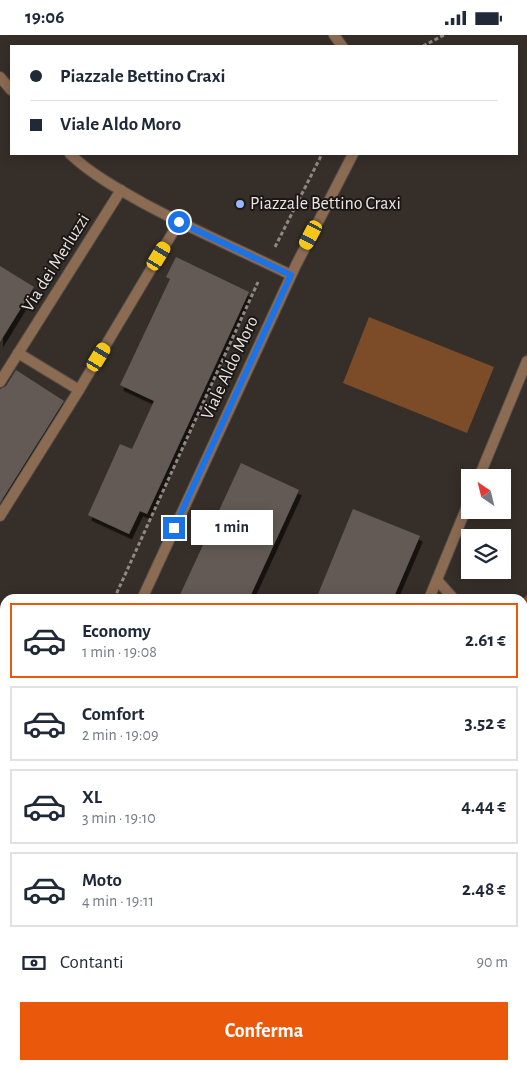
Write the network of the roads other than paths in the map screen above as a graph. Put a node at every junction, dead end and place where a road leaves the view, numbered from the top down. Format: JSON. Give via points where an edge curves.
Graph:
{"nodes":[{"id":1,"x":0,"y":77,"type":"edge"},
{"id":2,"x":10,"y":89,"type":"edge"},
{"id":3,"x":71,"y":155,"type":"edge"},
{"id":4,"x":353,"y":155,"type":"edge"},
{"id":5,"x":121,"y":190,"type":"junction"},
{"id":6,"x":179,"y":222,"type":"junction"},
{"id":7,"x":291,"y":275,"type":"junction"},
{"id":8,"x":18,"y":353,"type":"junction"},
{"id":9,"x":527,"y":361,"type":"edge"},
{"id":10,"x":0,"y":382,"type":"edge"},
{"id":11,"x":79,"y":390,"type":"junction"},
{"id":12,"x":482,"y":469,"type":"edge"},
{"id":13,"x":0,"y":516,"type":"edge"},
{"id":14,"x":462,"y":519,"type":"edge"},
{"id":15,"x":437,"y":580,"type":"junction"},
{"id":16,"x":144,"y":594,"type":"edge"},
{"id":17,"x":431,"y":594,"type":"edge"},
{"id":18,"x":450,"y":594,"type":"edge"}],
"edges":[{"from":1,"to":2,"type":"street"},
{"from":3,"to":5,"type":"street"},
{"from":4,"to":7,"type":"street","name":"Viale Aldo Moro"},
{"from":5,"to":6,"type":"street"},
{"from":5,"to":8,"type":"street","name":"Via dei Merluzzi"},
{"from":6,"to":7,"type":"street"},
{"from":6,"to":11,"type":"street"},
{"from":7,"to":16,"type":"street","name":"Viale Aldo Moro"},
{"from":8,"to":10,"type":"street","name":"Via dei Merluzzi"},
{"from":8,"to":11,"type":"street"},
{"from":9,"to":12,"type":"street"},
{"from":11,"to":13,"type":"street"},
{"from":14,"to":15,"type":"street"},
{"from":15,"to":17,"type":"street"},
{"from":15,"to":18,"type":"street"}]}
